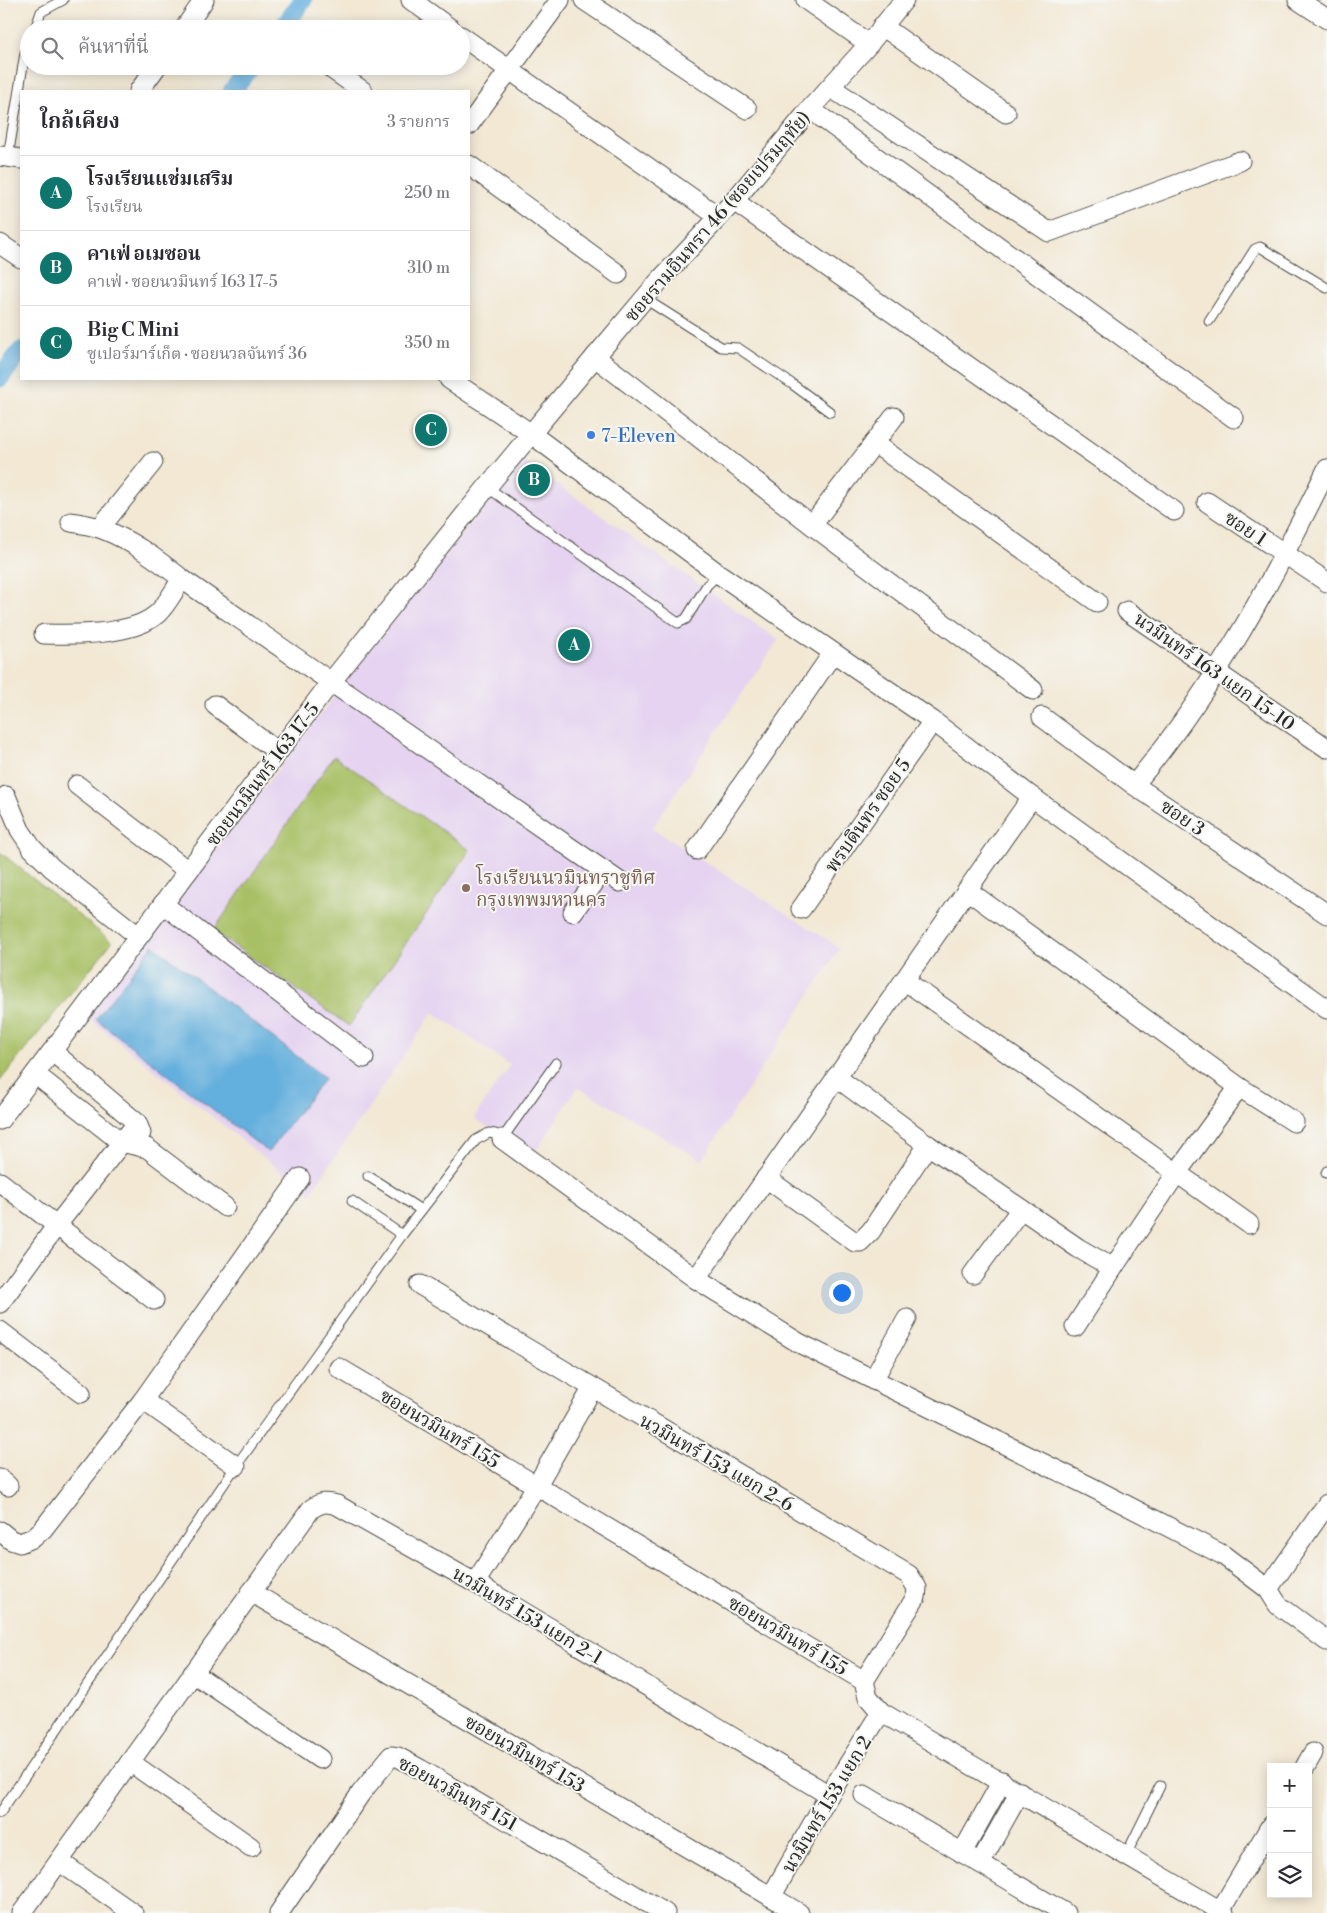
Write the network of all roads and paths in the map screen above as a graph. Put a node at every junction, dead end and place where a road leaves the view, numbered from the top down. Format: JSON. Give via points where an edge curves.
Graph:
{"nodes":[{"id":1,"x":63,"y":0,"type":"edge"},
{"id":2,"x":204,"y":0,"type":"edge"},
{"id":3,"x":411,"y":0,"type":"edge"},
{"id":4,"x":560,"y":0,"type":"edge"},
{"id":5,"x":584,"y":0,"type":"edge"},
{"id":6,"x":806,"y":0,"type":"edge"},
{"id":7,"x":904,"y":0,"type":"edge"},
{"id":8,"x":1298,"y":0,"type":"edge"},
{"id":9,"x":1327,"y":19,"type":"edge"},
{"id":10,"x":38,"y":20,"type":"edge"},
{"id":11,"x":190,"y":20,"type":"edge"},
{"id":12,"x":439,"y":20,"type":"edge"},
{"id":13,"x":882,"y":26,"type":"junction"},
{"id":14,"x":470,"y":43,"type":"edge"},
{"id":15,"x":869,"y":44,"type":"junction"},
{"id":16,"x":508,"y":70,"type":"junction"},
{"id":17,"x":22,"y":75,"type":"edge"},
{"id":18,"x":151,"y":75,"type":"edge"},
{"id":19,"x":340,"y":75,"type":"edge"},
{"id":20,"x":830,"y":87,"type":"junction"},
{"id":21,"x":140,"y":90,"type":"edge"},
{"id":22,"x":362,"y":90,"type":"edge"},
{"id":23,"x":748,"y":109,"type":"dead end"},
{"id":24,"x":810,"y":110,"type":"junction"},
{"id":25,"x":1006,"y":113,"type":"dead end"},
{"id":26,"x":470,"y":124,"type":"edge"},
{"id":27,"x":10,"y":158,"type":"edge"},
{"id":28,"x":1240,"y":162,"type":"dead end"},
{"id":29,"x":470,"y":166,"type":"edge"},
{"id":30,"x":734,"y":201,"type":"junction"},
{"id":31,"x":719,"y":217,"type":"junction"},
{"id":32,"x":0,"y":244,"type":"edge"},
{"id":33,"x":20,"y":257,"type":"edge"},
{"id":34,"x":618,"y":274,"type":"dead end"},
{"id":35,"x":1327,"y":288,"type":"edge"},
{"id":36,"x":645,"y":299,"type":"junction"},
{"id":37,"x":1209,"y":321,"type":"dead end"},
{"id":38,"x":595,"y":356,"type":"junction"},
{"id":39,"x":451,"y":380,"type":"edge"},
{"id":40,"x":830,"y":412,"type":"dead end"},
{"id":41,"x":894,"y":417,"type":"dead end"},
{"id":42,"x":1234,"y":418,"type":"dead end"},
{"id":43,"x":530,"y":433,"type":"junction"},
{"id":44,"x":874,"y":443,"type":"junction"},
{"id":45,"x":153,"y":462,"type":"dead end"},
{"id":46,"x":1327,"y":469,"type":"edge"},
{"id":47,"x":486,"y":487,"type":"junction"},
{"id":48,"x":1208,"y":502,"type":"dead end"},
{"id":49,"x":1174,"y":511,"type":"dead end"},
{"id":50,"x":70,"y":522,"type":"dead end"},
{"id":51,"x":812,"y":525,"type":"junction"},
{"id":52,"x":100,"y":528,"type":"junction"},
{"id":53,"x":1285,"y":554,"type":"junction"},
{"id":54,"x":718,"y":574,"type":"junction"},
{"id":55,"x":182,"y":579,"type":"junction"},
{"id":56,"x":1327,"y":582,"type":"edge"},
{"id":57,"x":1097,"y":602,"type":"dead end"},
{"id":58,"x":1127,"y":611,"type":"dead end"},
{"id":59,"x":44,"y":634,"type":"dead end"},
{"id":60,"x":833,"y":653,"type":"junction"},
{"id":61,"x":1216,"y":672,"type":"junction"},
{"id":62,"x":331,"y":682,"type":"junction"},
{"id":63,"x":1033,"y":690,"type":"dead end"},
{"id":64,"x":215,"y":705,"type":"dead end"},
{"id":65,"x":1042,"y":717,"type":"dead end"},
{"id":66,"x":933,"y":721,"type":"junction"},
{"id":67,"x":1327,"y":748,"type":"edge"},
{"id":68,"x":278,"y":752,"type":"junction"},
{"id":69,"x":78,"y":785,"type":"dead end"},
{"id":70,"x":1134,"y":785,"type":"junction"},
{"id":71,"x":6,"y":796,"type":"dead end"},
{"id":72,"x":1032,"y":797,"type":"junction"},
{"id":73,"x":697,"y":850,"type":"dead end"},
{"id":74,"x":188,"y":871,"type":"junction"},
{"id":75,"x":602,"y":872,"type":"junction"},
{"id":76,"x":620,"y":882,"type":"dead end"},
{"id":77,"x":967,"y":890,"type":"junction"},
{"id":78,"x":163,"y":904,"type":"junction"},
{"id":79,"x":801,"y":909,"type":"dead end"},
{"id":80,"x":573,"y":912,"type":"dead end"},
{"id":81,"x":1327,"y":914,"type":"edge"},
{"id":82,"x":138,"y":936,"type":"junction"},
{"id":83,"x":904,"y":980,"type":"junction"},
{"id":84,"x":1327,"y":1009,"type":"edge"},
{"id":85,"x":53,"y":1052,"type":"junction"},
{"id":86,"x":364,"y":1058,"type":"dead end"},
{"id":87,"x":556,"y":1063,"type":"dead end"},
{"id":88,"x":35,"y":1074,"type":"junction"},
{"id":89,"x":836,"y":1077,"type":"junction"},
{"id":90,"x":1239,"y":1087,"type":"junction"},
{"id":91,"x":0,"y":1120,"type":"edge"},
{"id":92,"x":1294,"y":1122,"type":"dead end"},
{"id":93,"x":137,"y":1123,"type":"junction"},
{"id":94,"x":502,"y":1139,"type":"junction"},
{"id":95,"x":121,"y":1142,"type":"junction"},
{"id":96,"x":928,"y":1145,"type":"junction"},
{"id":97,"x":147,"y":1148,"type":"junction"},
{"id":98,"x":1176,"y":1174,"type":"junction"},
{"id":99,"x":368,"y":1176,"type":"dead end"},
{"id":100,"x":300,"y":1178,"type":"dead end"},
{"id":101,"x":766,"y":1178,"type":"junction"},
{"id":102,"x":0,"y":1182,"type":"edge"},
{"id":103,"x":352,"y":1201,"type":"dead end"},
{"id":104,"x":225,"y":1207,"type":"dead end"},
{"id":105,"x":1021,"y":1209,"type":"junction"},
{"id":106,"x":421,"y":1210,"type":"junction"},
{"id":107,"x":1249,"y":1224,"type":"dead end"},
{"id":108,"x":57,"y":1225,"type":"junction"},
{"id":109,"x":402,"y":1235,"type":"junction"},
{"id":110,"x":1113,"y":1268,"type":"junction"},
{"id":111,"x":973,"y":1274,"type":"dead end"},
{"id":112,"x":696,"y":1279,"type":"junction"},
{"id":113,"x":420,"y":1285,"type":"dead end"},
{"id":114,"x":154,"y":1300,"type":"dead end"},
{"id":115,"x":0,"y":1303,"type":"edge"},
{"id":116,"x":907,"y":1319,"type":"dead end"},
{"id":117,"x":1075,"y":1327,"type":"dead end"},
{"id":118,"x":0,"y":1331,"type":"edge"},
{"id":119,"x":339,"y":1368,"type":"dead end"},
{"id":120,"x":873,"y":1380,"type":"junction"},
{"id":121,"x":592,"y":1389,"type":"junction"},
{"id":122,"x":81,"y":1393,"type":"dead end"},
{"id":123,"x":142,"y":1400,"type":"junction"},
{"id":124,"x":236,"y":1466,"type":"junction"},
{"id":125,"x":537,"y":1485,"type":"junction"},
{"id":126,"x":1327,"y":1504,"type":"edge"},
{"id":127,"x":0,"y":1531,"type":"edge"},
{"id":128,"x":475,"y":1583,"type":"junction"},
{"id":129,"x":1268,"y":1589,"type":"junction"},
{"id":130,"x":251,"y":1592,"type":"junction"},
{"id":131,"x":1327,"y":1641,"type":"edge"},
{"id":132,"x":193,"y":1673,"type":"junction"},
{"id":133,"x":864,"y":1681,"type":"junction"},
{"id":134,"x":881,"y":1712,"type":"junction"},
{"id":135,"x":320,"y":1759,"type":"dead end"},
{"id":136,"x":130,"y":1762,"type":"junction"},
{"id":137,"x":1002,"y":1781,"type":"junction"},
{"id":138,"x":1160,"y":1786,"type":"dead end"},
{"id":139,"x":1020,"y":1792,"type":"junction"},
{"id":140,"x":829,"y":1795,"type":"junction"},
{"id":141,"x":864,"y":1795,"type":"dead end"},
{"id":142,"x":0,"y":1813,"type":"edge"},
{"id":143,"x":1267,"y":1832,"type":"edge"},
{"id":144,"x":252,"y":1847,"type":"dead end"},
{"id":145,"x":962,"y":1853,"type":"junction"},
{"id":146,"x":1126,"y":1855,"type":"junction"},
{"id":147,"x":60,"y":1862,"type":"junction"},
{"id":148,"x":980,"y":1863,"type":"junction"},
{"id":149,"x":771,"y":1897,"type":"junction"},
{"id":150,"x":1222,"y":1912,"type":"edge"},
{"id":151,"x":22,"y":1913,"type":"edge"},
{"id":152,"x":133,"y":1913,"type":"edge"},
{"id":153,"x":279,"y":1913,"type":"edge"},
{"id":154,"x":666,"y":1913,"type":"edge"},
{"id":155,"x":799,"y":1913,"type":"edge"},
{"id":156,"x":1065,"y":1913,"type":"edge"}],
"edges":[{"from":1,"to":10,"type":"lane","via":[[41,12]]},
{"from":2,"to":11,"type":"street"},
{"from":3,"to":12,"type":"street"},
{"from":4,"to":16,"type":"street"},
{"from":5,"to":23,"type":"street"},
{"from":6,"to":15,"type":"street"},
{"from":7,"to":13,"type":"street","name":"ซอยรามอินทรา 46 (ซอยเปรมฤทัย)"},
{"from":8,"to":9,"type":"street"},
{"from":13,"to":15,"type":"street","name":"ซอยรามอินทรา 46 (ซอยเปรมฤทัย)"},
{"from":13,"to":25,"type":"street"},
{"from":14,"to":16,"type":"street"},
{"from":15,"to":20,"type":"street","name":"ซอยรามอินทรา 46 (ซอยเปรมฤทัย)"},
{"from":16,"to":26,"type":"street"},
{"from":16,"to":31,"type":"street"},
{"from":17,"to":27,"type":"lane"},
{"from":18,"to":21,"type":"street"},
{"from":19,"to":22,"type":"street"},
{"from":20,"to":24,"type":"street","name":"ซอยรามอินทรา 46 (ซอยเปรมฤทัย)"},
{"from":20,"to":28,"type":"street","via":[[1049,232]]},
{"from":24,"to":30,"type":"street","name":"ซอยรามอินทรา 46 (ซอยเปรมฤทัย)"},
{"from":24,"to":42,"type":"street"},
{"from":29,"to":34,"type":"street"},
{"from":30,"to":31,"type":"street","name":"ซอยรามอินทรา 46 (ซอยเปรมฤทัย)"},
{"from":30,"to":49,"type":"street"},
{"from":31,"to":36,"type":"street","name":"ซอยรามอินทรา 46 (ซอยเปรมฤทัย)"},
{"from":32,"to":33,"type":"street"},
{"from":35,"to":37,"type":"lane","via":[[1258,247]]},
{"from":36,"to":38,"type":"street","name":"ซอยรามอินทรา 46 (ซอยเปรมฤทัย)"},
{"from":36,"to":40,"type":"lane","via":[[721,347],[738,348]]},
{"from":38,"to":43,"type":"street","name":"ซอยรามอินทรา 46 (ซอยเปรมฤทัย)"},
{"from":38,"to":51,"type":"street"},
{"from":39,"to":43,"type":"street"},
{"from":41,"to":44,"type":"street"},
{"from":43,"to":47,"type":"street","name":"ซอยนวมินทร์ 163 17-5"},
{"from":43,"to":54,"type":"street"},
{"from":44,"to":51,"type":"street"},
{"from":44,"to":57,"type":"street"},
{"from":45,"to":52,"type":"street"},
{"from":46,"to":53,"type":"street"},
{"from":47,"to":54,"type":"lane","via":[[678,623],[686,619]]},
{"from":47,"to":62,"type":"street","name":"ซอยนวมินทร์ 163 17-5"},
{"from":48,"to":53,"type":"street","name":"ซอย 1"},
{"from":50,"to":52,"type":"street"},
{"from":51,"to":63,"type":"street"},
{"from":52,"to":55,"type":"street","via":[[156,559]]},
{"from":53,"to":56,"type":"street","name":"ซอย 1"},
{"from":53,"to":61,"type":"street"},
{"from":54,"to":60,"type":"street"},
{"from":55,"to":59,"type":"street","via":[[157,614],[144,623],[100,633]]},
{"from":55,"to":62,"type":"street"},
{"from":58,"to":61,"type":"street","name":"นวมินทร์ 163 แยก 15-10"},
{"from":60,"to":66,"type":"street"},
{"from":60,"to":73,"type":"street"},
{"from":61,"to":67,"type":"street","name":"นวมินทร์ 163 แยก 15-10"},
{"from":61,"to":70,"type":"street","via":[[1159,755]]},
{"from":62,"to":68,"type":"street","name":"ซอยนวมินทร์ 163 17-5"},
{"from":62,"to":75,"type":"street"},
{"from":64,"to":68,"type":"street"},
{"from":65,"to":70,"type":"street","name":"ซอย 3"},
{"from":66,"to":72,"type":"street"},
{"from":66,"to":79,"type":"street","name":"พรบดินทร ซอย 5"},
{"from":68,"to":74,"type":"street","name":"ซอยนวมินทร์ 163 17-5"},
{"from":69,"to":74,"type":"street"},
{"from":70,"to":81,"type":"street","name":"ซอย 3"},
{"from":71,"to":82,"type":"street","via":[[20,830],[32,848],[52,868]]},
{"from":72,"to":77,"type":"street"},
{"from":72,"to":84,"type":"street"},
{"from":74,"to":78,"type":"street","name":"ซอยนวมินทร์ 163 17-5"},
{"from":75,"to":76,"type":"street"},
{"from":75,"to":80,"type":"street"},
{"from":77,"to":83,"type":"street"},
{"from":77,"to":90,"type":"street"},
{"from":78,"to":82,"type":"street","name":"ซอยนวมินทร์ 163 17-5"},
{"from":78,"to":86,"type":"street"},
{"from":82,"to":85,"type":"street","name":"ซอยนวมินทร์ 163 17-5"},
{"from":83,"to":89,"type":"street"},
{"from":83,"to":98,"type":"street"},
{"from":85,"to":88,"type":"street","name":"ซอยนวมินทร์ 163 17-5"},
{"from":85,"to":93,"type":"street"},
{"from":87,"to":94,"type":"lane"},
{"from":88,"to":91,"type":"street","name":"ซอยนวมินทร์ 163 17-5"},
{"from":88,"to":95,"type":"street"},
{"from":89,"to":96,"type":"street"},
{"from":89,"to":101,"type":"street"},
{"from":90,"to":92,"type":"street"},
{"from":90,"to":98,"type":"street"},
{"from":93,"to":95,"type":"street"},
{"from":93,"to":97,"type":"street"},
{"from":94,"to":106,"type":"lane","via":[[489,1132],[476,1140]]},
{"from":94,"to":112,"type":"street"},
{"from":95,"to":97,"type":"street"},
{"from":95,"to":108,"type":"street"},
{"from":96,"to":101,"type":"street","via":[[871,1231],[860,1242],[855,1242]]},
{"from":96,"to":105,"type":"street"},
{"from":97,"to":104,"type":"street"},
{"from":98,"to":107,"type":"street"},
{"from":98,"to":110,"type":"street"},
{"from":99,"to":106,"type":"lane"},
{"from":100,"to":123,"type":"street"},
{"from":101,"to":112,"type":"street"},
{"from":102,"to":108,"type":"street"},
{"from":103,"to":109,"type":"lane"},
{"from":105,"to":110,"type":"street"},
{"from":105,"to":111,"type":"street"},
{"from":106,"to":109,"type":"lane"},
{"from":108,"to":114,"type":"street"},
{"from":108,"to":115,"type":"street"},
{"from":109,"to":124,"type":"lane"},
{"from":110,"to":117,"type":"street"},
{"from":112,"to":120,"type":"street","via":[[799,1343]]},
{"from":113,"to":121,"type":"street","name":"นวมินทร์ 153 แยก 2-6"},
{"from":116,"to":120,"type":"street"},
{"from":118,"to":122,"type":"street"},
{"from":119,"to":125,"type":"street","name":"ซอยนวมินทร์ 155"},
{"from":120,"to":129,"type":"street","via":[[1223,1555]]},
{"from":121,"to":125,"type":"street"},
{"from":121,"to":133,"type":"street","name":"นวมินทร์ 153 แยก 2-6","via":[[909,1575],[917,1588],[916,1597]]},
{"from":123,"to":124,"type":"street"},
{"from":123,"to":127,"type":"street","via":[[43,1529],[20,1543]]},
{"from":124,"to":142,"type":"lane"},
{"from":125,"to":128,"type":"street"},
{"from":125,"to":133,"type":"street","name":"ซอยนวมินทร์ 155"},
{"from":126,"to":129,"type":"street"},
{"from":128,"to":130,"type":"street","name":"นวมินทร์ 153 แยก 2-1","via":[[327,1502],[311,1509]]},
{"from":128,"to":140,"type":"street","name":"นวมินทร์ 153 แยก 2-1"},
{"from":129,"to":131,"type":"street","via":[[1278,1605]]},
{"from":130,"to":132,"type":"street"},
{"from":130,"to":149,"type":"street","name":"ซอยนวมินทร์ 153"},
{"from":132,"to":135,"type":"street"},
{"from":132,"to":136,"type":"street"},
{"from":133,"to":134,"type":"street","name":"ซอยนวมินทร์ 155","via":[[868,1697]]},
{"from":134,"to":137,"type":"street","name":"ซอยนวมินทร์ 155"},
{"from":134,"to":140,"type":"street","name":"นวมินทร์ 153 แยก 2"},
{"from":136,"to":144,"type":"street"},
{"from":136,"to":147,"type":"street"},
{"from":137,"to":139,"type":"street","name":"ซอยนวมินทร์ 155"},
{"from":137,"to":145,"type":"street"},
{"from":138,"to":146,"type":"lane"},
{"from":139,"to":146,"type":"street","name":"ซอยนวมินทร์ 155"},
{"from":139,"to":148,"type":"street"},
{"from":140,"to":149,"type":"street","name":"นวมินทร์ 153 แยก 2"},
{"from":141,"to":145,"type":"street"},
{"from":143,"to":150,"type":"street"},
{"from":145,"to":148,"type":"street"},
{"from":146,"to":150,"type":"street","name":"ซอยนวมินทร์ 155"},
{"from":147,"to":151,"type":"street"},
{"from":147,"to":152,"type":"street"},
{"from":148,"to":156,"type":"street"},
{"from":149,"to":155,"type":"street","name":"ซอยนวมินทร์ 153"},
{"from":153,"to":154,"type":"street","name":"ซอยนวมินทร์ 151","via":[[360,1793],[391,1756],[420,1769]]}]}
